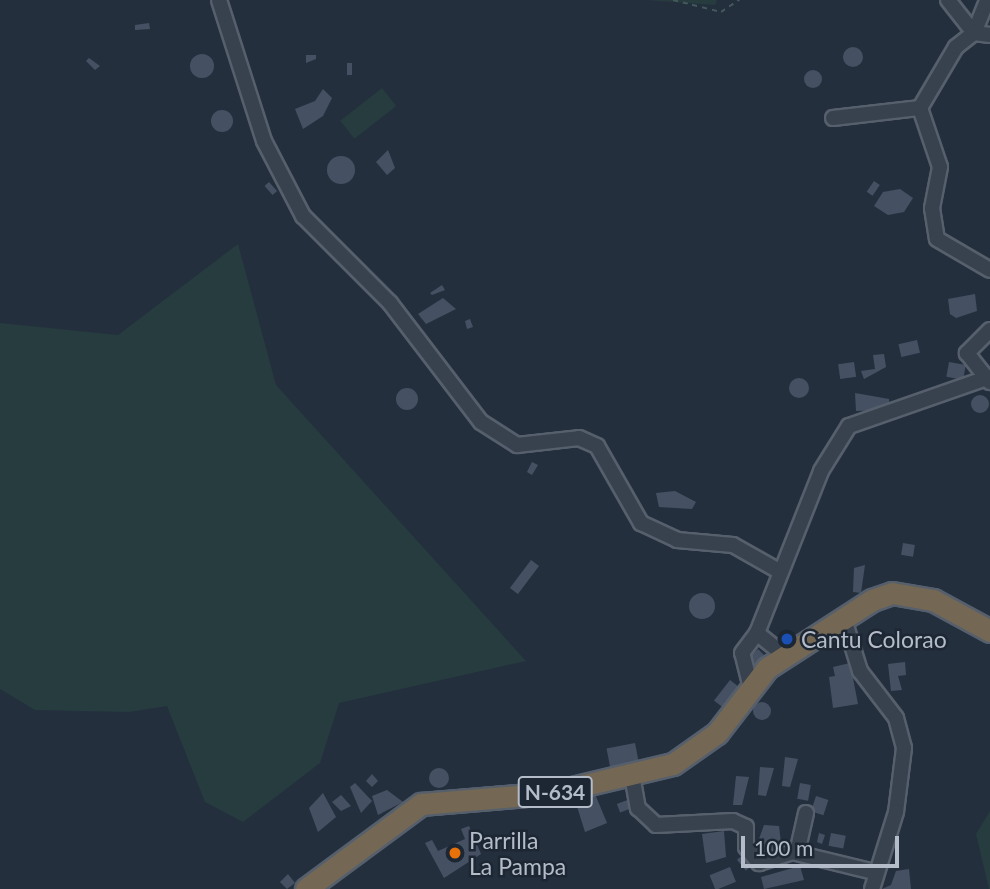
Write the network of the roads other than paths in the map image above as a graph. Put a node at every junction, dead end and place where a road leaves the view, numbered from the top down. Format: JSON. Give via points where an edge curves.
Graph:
{"nodes":[{"id":1,"x":219,"y":0,"type":"edge"},
{"id":2,"x":948,"y":0,"type":"edge"},
{"id":3,"x":987,"y":0,"type":"edge"},
{"id":4,"x":974,"y":33,"type":"junction"},
{"id":5,"x":990,"y":35,"type":"edge"},
{"id":6,"x":920,"y":108,"type":"junction"},
{"id":7,"x":833,"y":118,"type":"dead end"},
{"id":8,"x":990,"y":270,"type":"edge"},
{"id":9,"x":990,"y":330,"type":"edge"},
{"id":10,"x":989,"y":380,"type":"edge"},
{"id":11,"x":779,"y":571,"type":"junction"},
{"id":12,"x":843,"y":616,"type":"junction"},
{"id":13,"x":990,"y":631,"type":"edge"},
{"id":14,"x":757,"y":634,"type":"junction"},
{"id":15,"x":784,"y":655,"type":"junction"},
{"id":16,"x":751,"y":688,"type":"junction"},
{"id":17,"x":632,"y":775,"type":"junction"},
{"id":18,"x":806,"y":813,"type":"dead end"},
{"id":19,"x":797,"y":853,"type":"junction"},
{"id":20,"x":874,"y":872,"type":"junction"},
{"id":21,"x":306,"y":889,"type":"edge"},
{"id":22,"x":872,"y":889,"type":"edge"}],
"edges":[{"from":1,"to":11,"type":"street","via":[[264,141],[303,216],[390,303],[481,422],[517,445],[579,438],[597,446],[626,504],[648,528],[677,540],[733,545]]},
{"from":2,"to":4,"type":"street"},
{"from":3,"to":4,"type":"street"},
{"from":4,"to":5,"type":"street"},
{"from":4,"to":6,"type":"street","via":[[956,47]]},
{"from":6,"to":7,"type":"street"},
{"from":6,"to":8,"type":"street","via":[[940,167],[932,208],[937,239]]},
{"from":9,"to":10,"type":"street","via":[[967,353]]},
{"from":10,"to":11,"type":"street","via":[[849,426],[821,471]]},
{"from":11,"to":14,"type":"street"},
{"from":12,"to":13,"type":"highway","number":"N-634","via":[[872,600],[909,594]]},
{"from":12,"to":15,"type":"highway","number":"N-634"},
{"from":12,"to":20,"type":"street","via":[[860,671],[896,718],[904,748],[894,823]]},
{"from":14,"to":15,"type":"street"},
{"from":14,"to":16,"type":"street","via":[[742,653]]},
{"from":15,"to":16,"type":"highway","number":"N-634"},
{"from":16,"to":17,"type":"highway","number":"N-634","via":[[703,745],[673,764]]},
{"from":17,"to":19,"type":"street","via":[[638,808],[656,825],[733,821],[746,827],[746,847],[754,860]]},
{"from":17,"to":21,"type":"highway","number":"N-634","via":[[551,793],[421,804]]},
{"from":18,"to":19,"type":"street"},
{"from":19,"to":20,"type":"street","via":[[831,866]]},
{"from":20,"to":22,"type":"street"}]}
